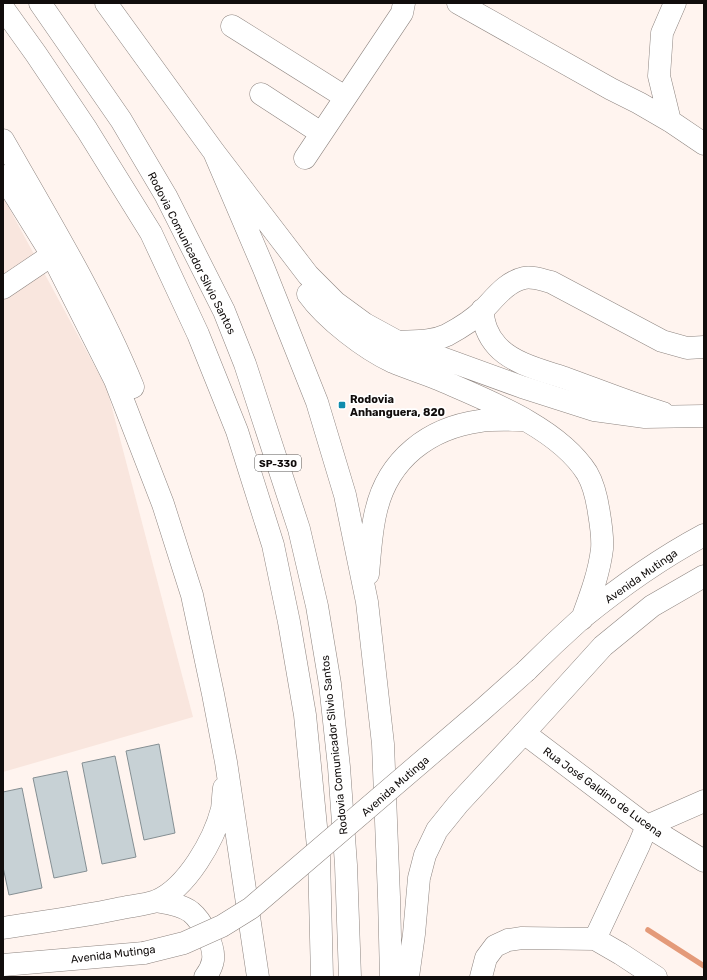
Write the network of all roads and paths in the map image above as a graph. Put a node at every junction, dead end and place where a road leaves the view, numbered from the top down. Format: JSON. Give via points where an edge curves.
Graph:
{"nodes":[{"id":1,"x":40,"y":3,"type":"edge"},
{"id":2,"x":106,"y":3,"type":"edge"},
{"id":3,"x":404,"y":3,"type":"edge"},
{"id":4,"x":458,"y":3,"type":"edge"},
{"id":5,"x":675,"y":3,"type":"edge"},
{"id":6,"x":3,"y":8,"type":"edge"},
{"id":7,"x":232,"y":26,"type":"dead end"},
{"id":8,"x":261,"y":94,"type":"dead end"},
{"id":9,"x":345,"y":97,"type":"junction"},
{"id":10,"x":670,"y":121,"type":"junction"},
{"id":11,"x":321,"y":133,"type":"junction"},
{"id":12,"x":3,"y":140,"type":"edge"},
{"id":13,"x":704,"y":144,"type":"edge"},
{"id":14,"x":214,"y":152,"type":"junction"},
{"id":15,"x":305,"y":158,"type":"dead end"},
{"id":16,"x":3,"y":176,"type":"edge"},
{"id":17,"x":256,"y":208,"type":"junction"},
{"id":18,"x":52,"y":255,"type":"junction"},
{"id":19,"x":3,"y":288,"type":"edge"},
{"id":20,"x":482,"y":310,"type":"junction"},
{"id":21,"x":398,"y":342,"type":"junction"},
{"id":22,"x":704,"y":347,"type":"edge"},
{"id":23,"x":704,"y":416,"type":"edge"},
{"id":24,"x":674,"y":417,"type":"junction"},
{"id":25,"x":524,"y":420,"type":"junction"},
{"id":26,"x":163,"y":504,"type":"junction"},
{"id":27,"x":704,"y":535,"type":"edge"},
{"id":28,"x":704,"y":576,"type":"edge"},
{"id":29,"x":367,"y":602,"type":"junction"},
{"id":30,"x":582,"y":619,"type":"junction"},
{"id":31,"x":524,"y":733,"type":"junction"},
{"id":32,"x":226,"y":762,"type":"junction"},
{"id":33,"x":704,"y":801,"type":"edge"},
{"id":34,"x":647,"y":826,"type":"junction"},
{"id":35,"x":704,"y":861,"type":"edge"},
{"id":36,"x":156,"y":901,"type":"junction"},
{"id":37,"x":3,"y":928,"type":"edge"},
{"id":38,"x":595,"y":939,"type":"junction"},
{"id":39,"x":3,"y":965,"type":"edge"},
{"id":40,"x":205,"y":977,"type":"edge"},
{"id":41,"x":258,"y":977,"type":"edge"},
{"id":42,"x":322,"y":977,"type":"edge"},
{"id":43,"x":350,"y":977,"type":"edge"},
{"id":44,"x":391,"y":977,"type":"edge"},
{"id":45,"x":408,"y":977,"type":"edge"},
{"id":46,"x":481,"y":977,"type":"edge"},
{"id":47,"x":656,"y":977,"type":"edge"}],
"edges":[{"from":1,"to":43,"type":"main road","name":"Rodovia Comunicador Silvio Santos","number":"SP-330","via":[[121,120],[166,196],[224,312],[245,364],[300,529],[317,606],[330,684],[346,865]]},
{"from":2,"to":14,"type":"main road"},
{"from":3,"to":9,"type":"main road","via":[[402,14]]},
{"from":4,"to":10,"type":"main road"},
{"from":5,"to":10,"type":"main road","via":[[662,33],[659,76]]},
{"from":6,"to":42,"type":"main road","number":"SP-330","via":[[62,92],[151,234],[198,334],[238,431],[273,544],[305,715],[318,857]]},
{"from":7,"to":9,"type":"main road"},
{"from":8,"to":11,"type":"main road"},
{"from":9,"to":11,"type":"main road"},
{"from":10,"to":13,"type":"main road"},
{"from":11,"to":15,"type":"main road"},
{"from":12,"to":26,"type":"main road","via":[[92,297],[118,350],[152,441]]},
{"from":14,"to":17,"type":"main road"},
{"from":14,"to":29,"type":"main road","via":[[317,402],[344,495]]},
{"from":16,"to":18,"type":"main road"},
{"from":17,"to":21,"type":"main road","via":[[308,275],[335,302],[365,324]]},
{"from":17,"to":25,"type":"main road","via":[[291,271],[332,321],[364,345],[392,361],[501,407]]},
{"from":18,"to":19,"type":"main road"},
{"from":18,"to":26,"type":"main road","via":[[115,380]]},
{"from":20,"to":21,"type":"main road","via":[[446,335],[427,341]]},
{"from":20,"to":22,"type":"main road","via":[[501,290],[524,278],[535,278],[551,282],[662,341],[687,348]]},
{"from":20,"to":24,"type":"main road","via":[[489,336],[498,347],[513,358],[531,367]]},
{"from":21,"to":24,"type":"main road","via":[[594,410],[645,417]]},
{"from":23,"to":24,"type":"main road"},
{"from":25,"to":29,"type":"main road","via":[[480,421],[452,428],[429,438],[410,452],[384,486],[376,509]]},
{"from":25,"to":30,"type":"main road","via":[[546,432],[569,450],[587,473],[596,493],[602,549],[592,593]]},
{"from":26,"to":32,"type":"main road","via":[[192,595]]},
{"from":27,"to":30,"type":"main road","name":"Avenida Mutinga","via":[[642,573]]},
{"from":28,"to":31,"type":"main road","via":[[652,606],[603,646]]},
{"from":29,"to":44,"type":"main road","via":[[383,744]]},
{"from":30,"to":39,"type":"main road","name":"Avenida Mutinga","bridge":true,"via":[[470,721],[251,908],[222,926],[190,940],[144,953]]},
{"from":31,"to":34,"type":"main road","name":"Rua José Galdino de Lucena"},
{"from":31,"to":45,"type":"main road","via":[[458,804],[437,830],[425,855],[419,878]]},
{"from":32,"to":36,"type":"main road","via":[[222,809],[201,858],[184,879]]},
{"from":32,"to":41,"type":"main road"},
{"from":33,"to":34,"type":"main road"},
{"from":34,"to":35,"type":"main road","name":"Rua José Galdino de Lucena"},
{"from":34,"to":38,"type":"main road"},
{"from":36,"to":37,"type":"main road","via":[[89,915]]},
{"from":36,"to":40,"type":"main road","via":[[192,912],[204,928],[213,958],[210,971]]},
{"from":38,"to":46,"type":"main road","via":[[508,940],[495,946],[486,958]]},
{"from":38,"to":47,"type":"main road"}]}
